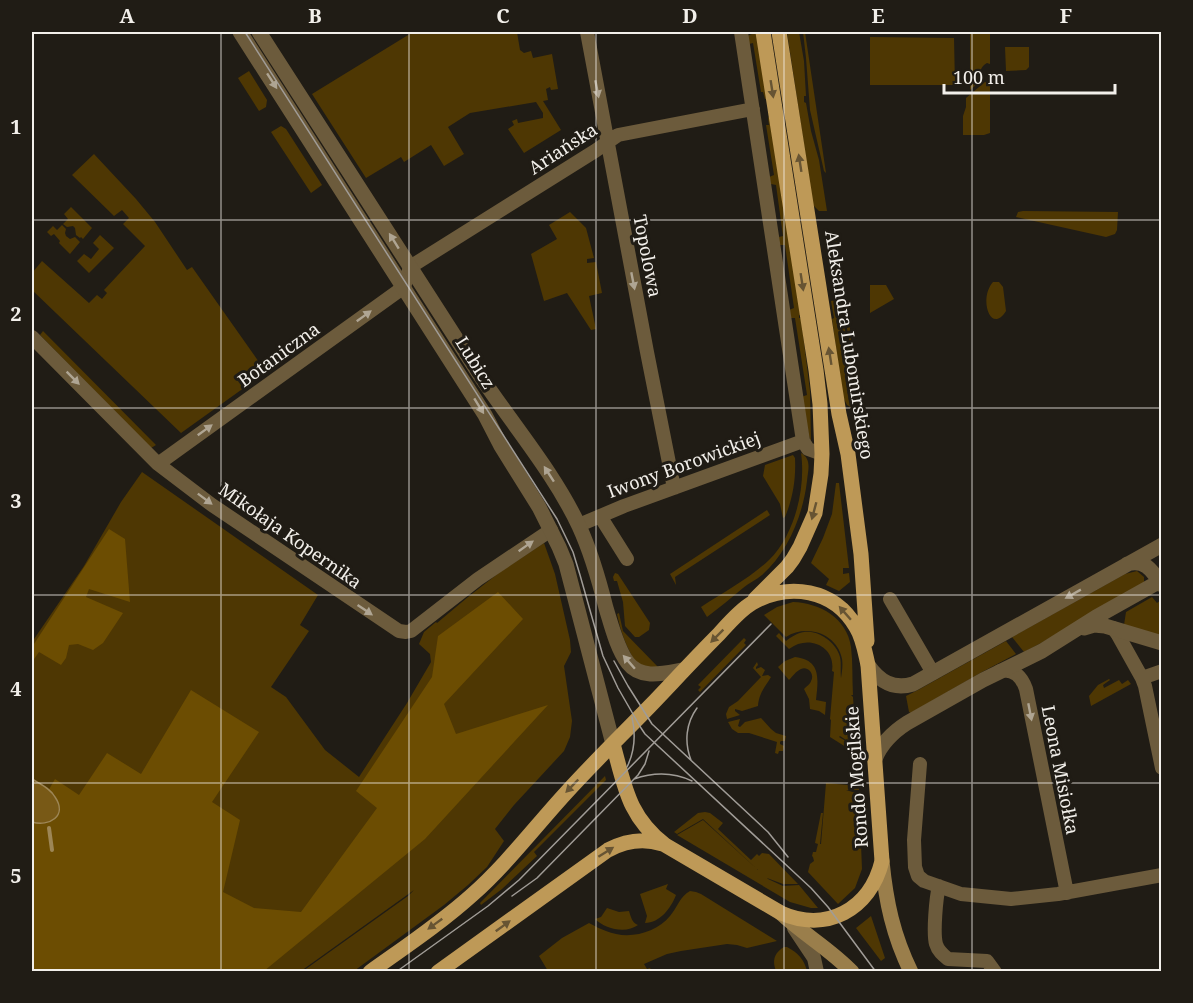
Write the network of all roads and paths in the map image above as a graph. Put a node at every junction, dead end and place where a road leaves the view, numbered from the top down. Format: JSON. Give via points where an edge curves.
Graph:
{"nodes":[{"id":1,"x":240,"y":32,"type":"edge"},
{"id":2,"x":259,"y":32,"type":"edge"},
{"id":3,"x":587,"y":32,"type":"edge"},
{"id":4,"x":741,"y":32,"type":"edge"},
{"id":5,"x":764,"y":32,"type":"edge"},
{"id":6,"x":779,"y":32,"type":"edge"},
{"id":7,"x":753,"y":109,"type":"junction"},
{"id":8,"x":608,"y":143,"type":"junction"},
{"id":9,"x":410,"y":267,"type":"junction"},
{"id":10,"x":404,"y":287,"type":"junction"},
{"id":11,"x":32,"y":337,"type":"edge"},
{"id":12,"x":803,"y":441,"type":"junction"},
{"id":13,"x":822,"y":454,"type":"junction"},
{"id":14,"x":158,"y":464,"type":"junction"},
{"id":15,"x":674,"y":488,"type":"junction"},
{"id":16,"x":600,"y":516,"type":"junction"},
{"id":17,"x":579,"y":525,"type":"junction"},
{"id":18,"x":551,"y":530,"type":"junction"},
{"id":19,"x":1161,"y":545,"type":"edge"},
{"id":20,"x":627,"y":559,"type":"dead end"},
{"id":21,"x":1124,"y":565,"type":"junction"},
{"id":22,"x":1161,"y":582,"type":"edge"},
{"id":23,"x":890,"y":599,"type":"dead end"},
{"id":24,"x":751,"y":603,"type":"junction"},
{"id":25,"x":1113,"y":628,"type":"junction"},
{"id":26,"x":1075,"y":631,"type":"junction"},
{"id":27,"x":1161,"y":644,"type":"edge"},
{"id":28,"x":868,"y":665,"type":"junction"},
{"id":29,"x":683,"y":670,"type":"junction"},
{"id":30,"x":1000,"y":671,"type":"junction"},
{"id":31,"x":1161,"y":671,"type":"edge"},
{"id":32,"x":933,"y":673,"type":"junction"},
{"id":33,"x":1142,"y":678,"type":"junction"},
{"id":34,"x":613,"y":744,"type":"junction"},
{"id":35,"x":875,"y":759,"type":"junction"},
{"id":36,"x":920,"y":764,"type":"dead end"},
{"id":37,"x":1161,"y":768,"type":"edge"},
{"id":38,"x":665,"y":845,"type":"junction"},
{"id":39,"x":882,"y":861,"type":"junction"},
{"id":40,"x":1161,"y":875,"type":"edge"},
{"id":41,"x":939,"y":886,"type":"junction"},
{"id":42,"x":1066,"y":893,"type":"junction"},
{"id":43,"x":785,"y":917,"type":"junction"},
{"id":44,"x":370,"y":972,"type":"edge"},
{"id":45,"x":438,"y":972,"type":"edge"},
{"id":46,"x":817,"y":972,"type":"edge"},
{"id":47,"x":852,"y":972,"type":"edge"},
{"id":48,"x":911,"y":972,"type":"edge"},
{"id":49,"x":995,"y":972,"type":"edge"}],
"edges":[{"from":1,"to":10,"type":"street","name":"Lubicz","one_way":true},
{"from":9,"to":2,"type":"street","name":"Lubicz","one_way":true},
{"from":3,"to":8,"type":"street","name":"Topolowa","one_way":true},
{"from":4,"to":7,"type":"street"},
{"from":5,"to":13,"type":"main road","name":"Aleksandra Lubomirskiego","one_way":true,"via":[[816,370]]},
{"from":28,"to":6,"type":"main road","name":"Aleksandra Lubomirskiego","one_way":true,"via":[[861,554],[848,454]]},
{"from":7,"to":8,"type":"street","name":"Ariańska","via":[[618,135]]},
{"from":7,"to":12,"type":"street"},
{"from":8,"to":9,"type":"street","name":"Ariańska"},
{"from":8,"to":15,"type":"street","name":"Topolowa","one_way":true},
{"from":9,"to":10,"type":"street"},
{"from":17,"to":9,"type":"street","name":"Lubicz","one_way":true},
{"from":14,"to":10,"type":"street","name":"Botaniczna","one_way":true},
{"from":10,"to":18,"type":"street","name":"Lubicz","one_way":true,"via":[[485,415]]},
{"from":11,"to":14,"type":"street","name":"Mikołaja Kopernika","one_way":true},
{"from":12,"to":13,"type":"street","via":[[808,449]]},
{"from":12,"to":15,"type":"street","name":"Iwony Borowickiej"},
{"from":13,"to":24,"type":"main road","name":"Aleksandra Lubomirskiego","one_way":true,"via":[[815,513],[800,547],[787,567]]},
{"from":14,"to":18,"type":"street","name":"Mikołaja Kopernika","one_way":true,"via":[[399,631],[411,631]]},
{"from":15,"to":16,"type":"street","name":"Iwony Borowickiej"},
{"from":16,"to":17,"type":"street","name":"Iwony Borowickiej"},
{"from":16,"to":20,"type":"street"},
{"from":29,"to":17,"type":"street","name":"Lubicz","one_way":true,"via":[[645,674],[627,662],[612,629]]},
{"from":18,"to":34,"type":"street","name":"Lubicz","via":[[566,564]]},
{"from":19,"to":21,"type":"street"},
{"from":21,"to":22,"type":"street","via":[[1141,563]]},
{"from":21,"to":32,"type":"street","one_way":true},
{"from":22,"to":26,"type":"street"},
{"from":23,"to":32,"type":"street"},
{"from":28,"to":24,"type":"main road","name":"Rondo Mogilskie","one_way":true,"via":[[856,627],[843,609],[826,598],[793,591]]},
{"from":24,"to":29,"type":"main road","name":"Rondo Mogilskie","one_way":true},
{"from":25,"to":26,"type":"street","via":[[1094,625]]},
{"from":25,"to":27,"type":"street"},
{"from":25,"to":33,"type":"street"},
{"from":26,"to":30,"type":"street"},
{"from":28,"to":32,"type":"street","via":[[875,675],[894,686],[916,683]]},
{"from":28,"to":35,"type":"main road","name":"Rondo Mogilskie"},
{"from":29,"to":34,"type":"main road","name":"Rondo Mogilskie"},
{"from":30,"to":35,"type":"street","via":[[897,730]]},
{"from":30,"to":42,"type":"street","name":"Leona Misiołka","one_way":true,"via":[[1015,673],[1026,689]]},
{"from":31,"to":33,"type":"street"},
{"from":33,"to":37,"type":"street"},
{"from":34,"to":38,"type":"main road","name":"Rondo Mogilskie","via":[[631,805],[638,818]]},
{"from":34,"to":44,"type":"main road","one_way":true,"via":[[473,895]]},
{"from":35,"to":39,"type":"main road","name":"Rondo Mogilskie"},
{"from":36,"to":41,"type":"street","via":[[915,867],[920,879]]},
{"from":38,"to":43,"type":"main road","name":"Rondo Mogilskie"},
{"from":45,"to":38,"type":"main road","one_way":true,"via":[[618,845],[639,841]]},
{"from":39,"to":43,"type":"main road","name":"Rondo Mogilskie","via":[[867,893],[846,913],[819,921]]},
{"from":39,"to":48,"type":"main road","via":[[891,920]]},
{"from":40,"to":42,"type":"street"},
{"from":41,"to":42,"type":"street","via":[[960,894],[1008,899]]},
{"from":41,"to":49,"type":"street","via":[[939,951],[948,959],[987,961]]},
{"from":43,"to":46,"type":"street","via":[[814,958]]},
{"from":43,"to":47,"type":"main road"}]}
